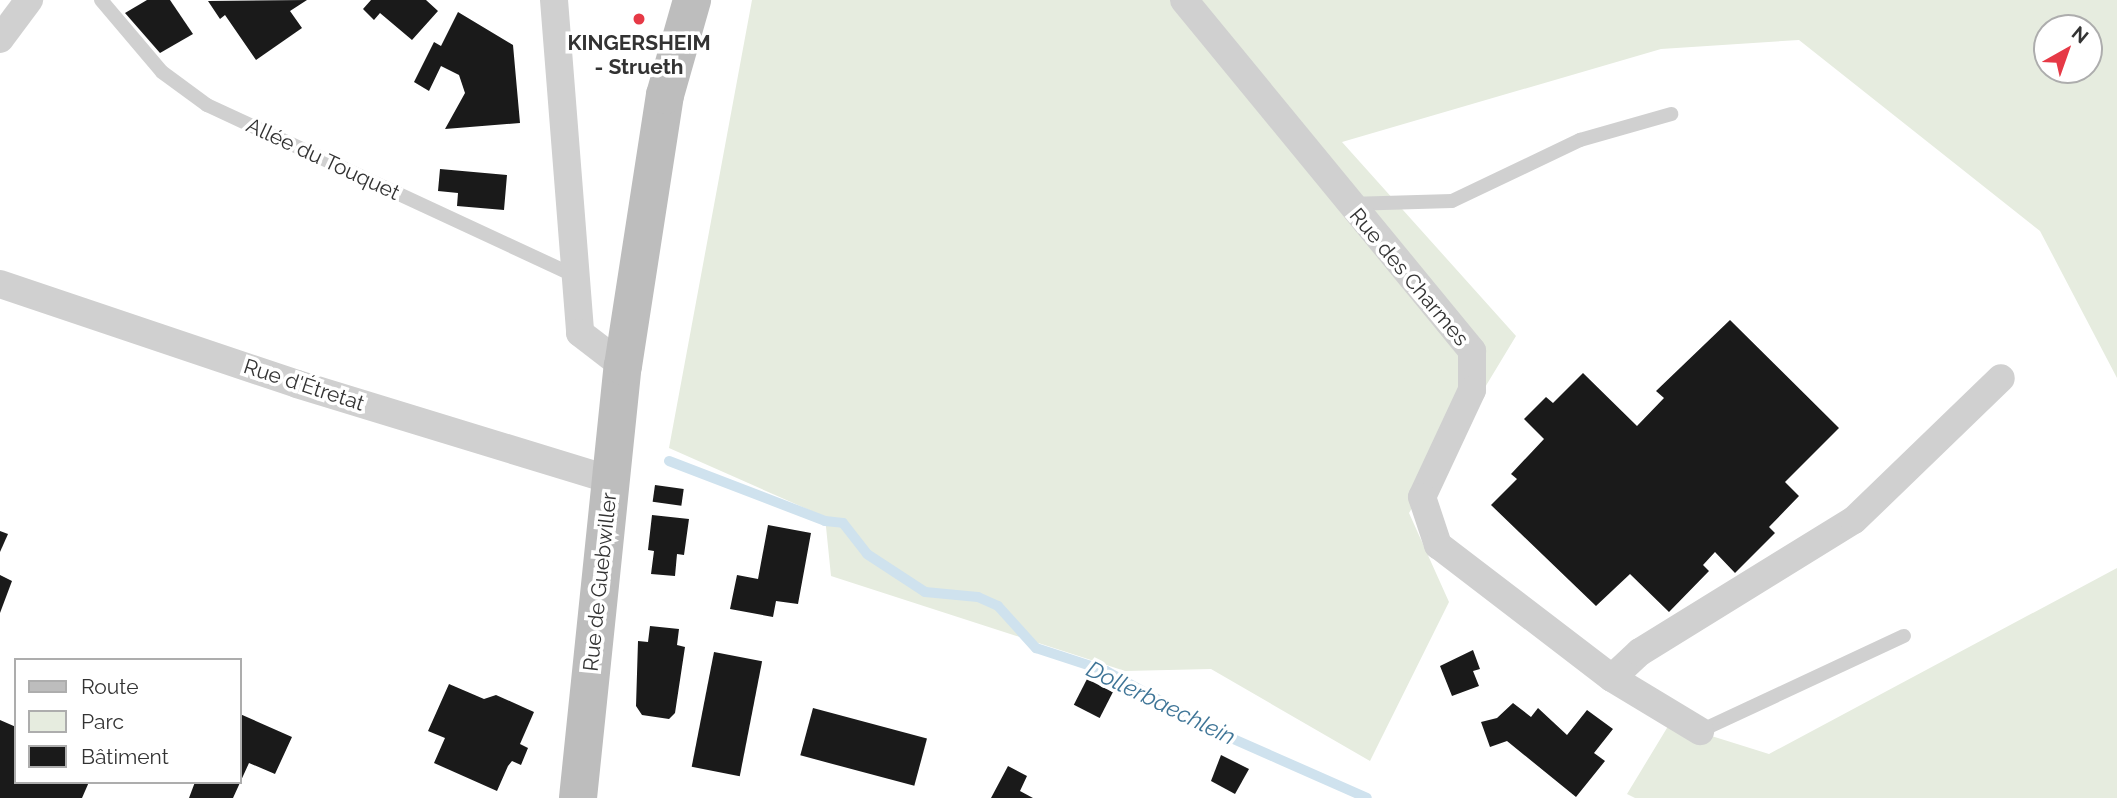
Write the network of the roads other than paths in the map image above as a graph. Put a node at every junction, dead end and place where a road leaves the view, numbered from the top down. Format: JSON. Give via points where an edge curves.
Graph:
{"nodes":[{"id":1,"x":29,"y":0,"type":"edge"},
{"id":2,"x":101,"y":0,"type":"edge"},
{"id":3,"x":554,"y":0,"type":"edge"},
{"id":4,"x":692,"y":0,"type":"edge"},
{"id":5,"x":1184,"y":0,"type":"edge"},
{"id":6,"x":0,"y":39,"type":"edge"},
{"id":7,"x":1671,"y":114,"type":"dead end"},
{"id":8,"x":1348,"y":204,"type":"junction"},
{"id":9,"x":576,"y":276,"type":"junction"},
{"id":10,"x":0,"y":284,"type":"edge"},
{"id":11,"x":623,"y":366,"type":"junction"},
{"id":12,"x":2001,"y":378,"type":"dead end"},
{"id":13,"x":611,"y":480,"type":"junction"},
{"id":14,"x":1904,"y":636,"type":"dead end"},
{"id":15,"x":1612,"y":678,"type":"junction"},
{"id":16,"x":1700,"y":731,"type":"joint"},
{"id":17,"x":578,"y":798,"type":"edge"}],
"edges":[{"from":1,"to":6,"type":"street"},
{"from":2,"to":9,"type":"lane","name":"Allée du Touquet","via":[[162,72],[207,105]]},
{"from":3,"to":9,"type":"street"},
{"from":4,"to":11,"type":"main road","name":"Rue de Guebwiller","via":[[665,95]]},
{"from":5,"to":8,"type":"street","name":"Rue des Charmes"},
{"from":7,"to":8,"type":"lane","via":[[1580,140],[1452,201]]},
{"from":8,"to":15,"type":"street","name":"Rue des Charmes","via":[[1472,351],[1472,390],[1422,497],[1438,545]]},
{"from":9,"to":11,"type":"street","via":[[580,333]]},
{"from":10,"to":13,"type":"street","name":"Rue d'Étretat","via":[[297,384]]},
{"from":11,"to":13,"type":"main road","name":"Rue de Guebwiller"},
{"from":12,"to":15,"type":"street","via":[[1854,520],[1640,652]]},
{"from":13,"to":17,"type":"main road","name":"Rue de Guebwiller"},
{"from":14,"to":16,"type":"lane"},
{"from":15,"to":16,"type":"street","name":"Rue des Charmes"}]}
